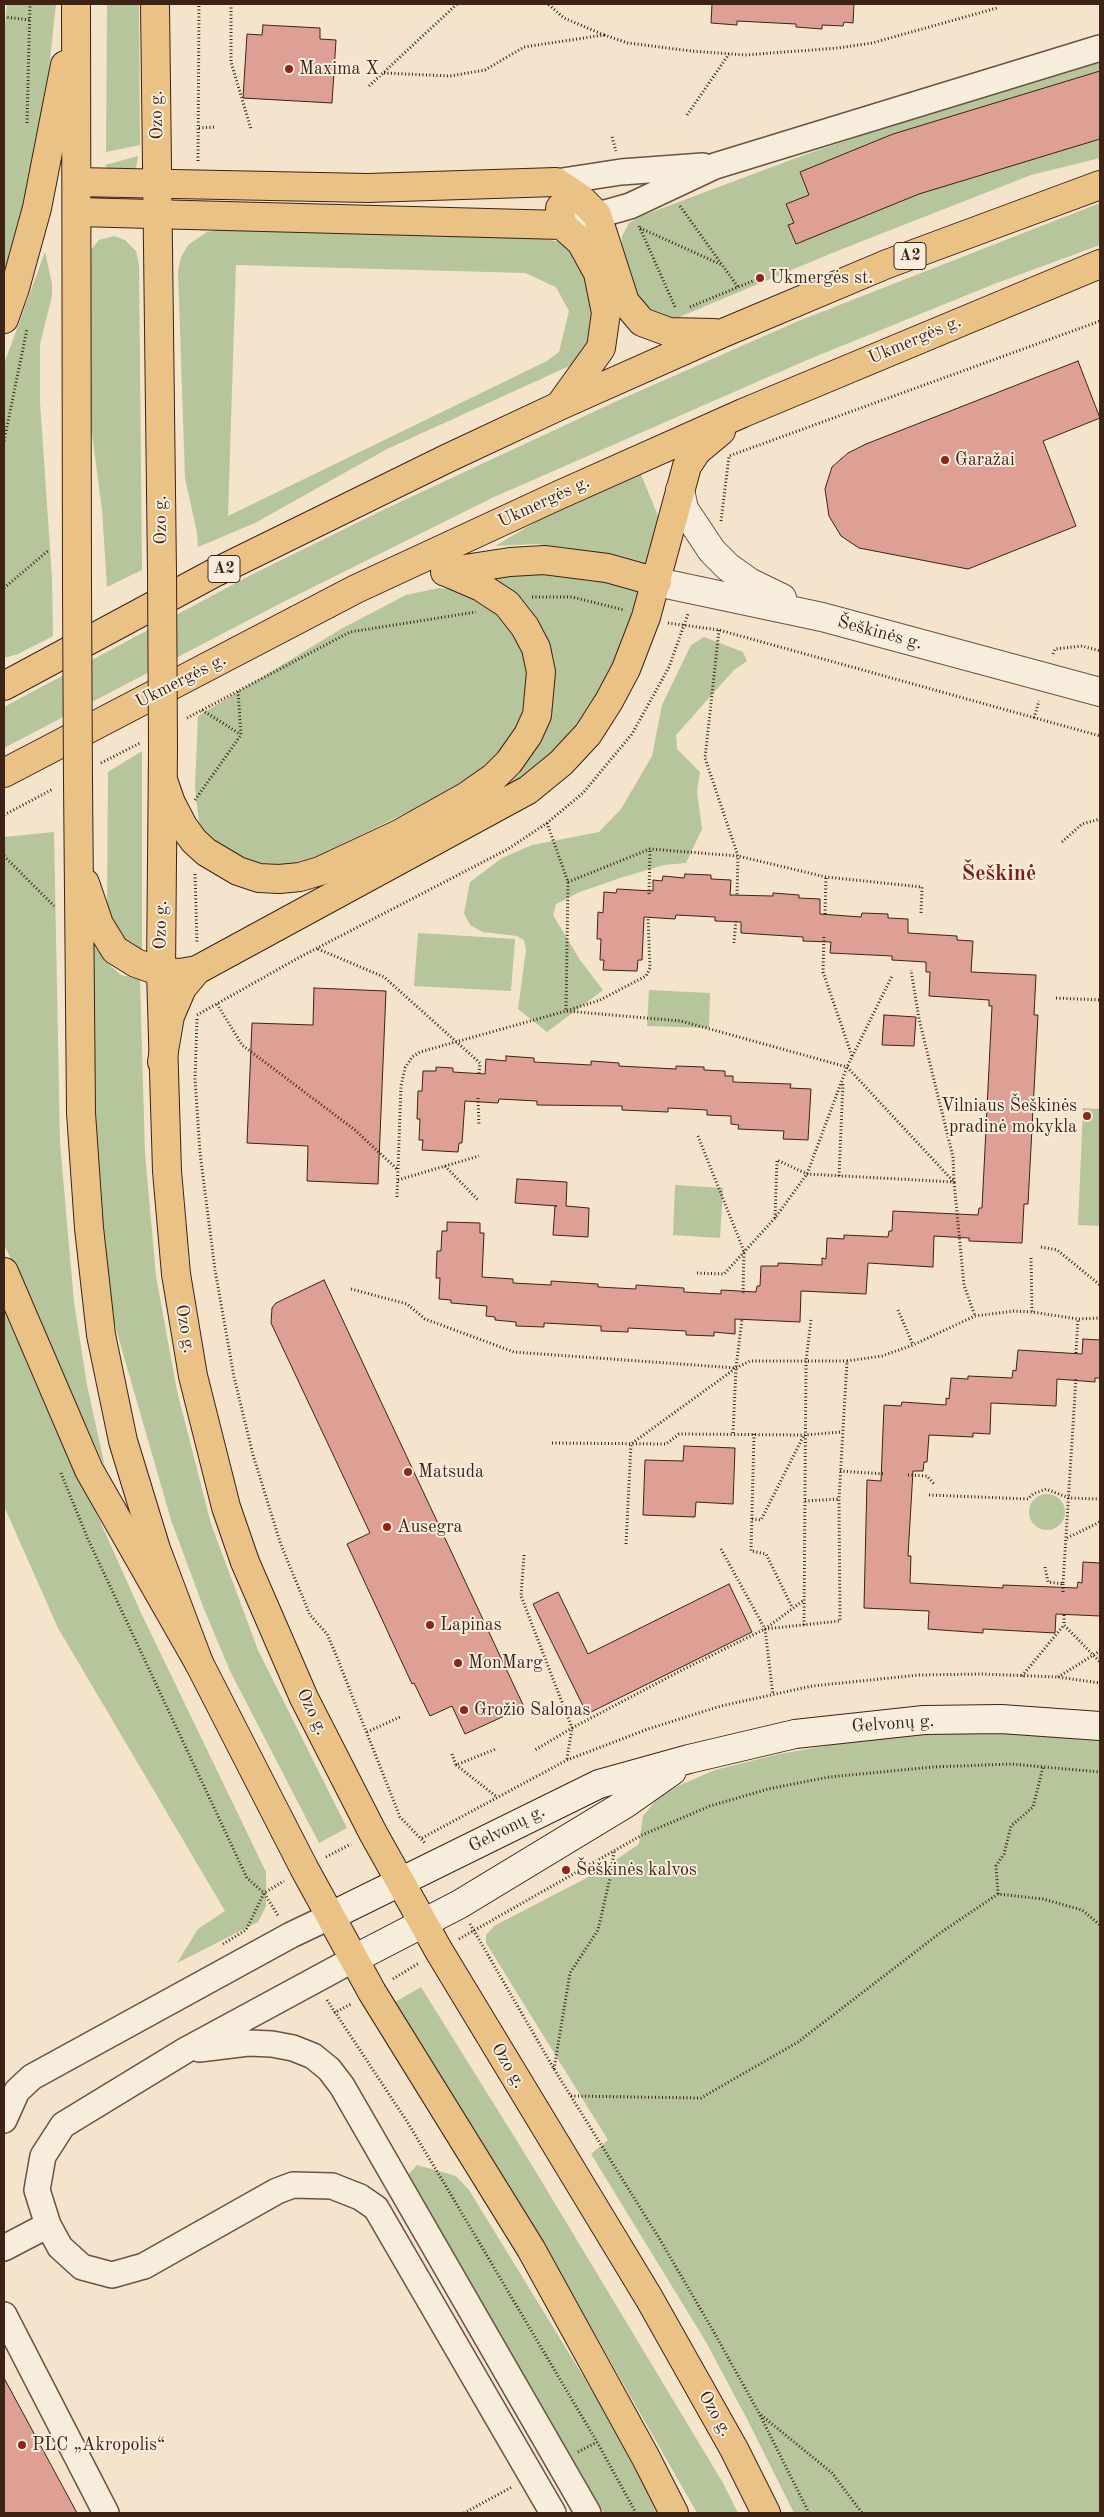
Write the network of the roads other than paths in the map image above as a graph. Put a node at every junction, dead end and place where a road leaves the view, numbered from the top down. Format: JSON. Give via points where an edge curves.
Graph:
{"nodes":[{"id":1,"x":155,"y":4,"type":"edge"},
{"id":2,"x":76,"y":7,"type":"edge"},
{"id":3,"x":1100,"y":48,"type":"edge"},
{"id":4,"x":715,"y":166,"type":"junction"},
{"id":5,"x":77,"y":182,"type":"junction"},
{"id":6,"x":556,"y":182,"type":"junction"},
{"id":7,"x":158,"y":184,"type":"junction"},
{"id":8,"x":1100,"y":186,"type":"edge"},
{"id":9,"x":77,"y":212,"type":"junction"},
{"id":10,"x":159,"y":214,"type":"junction"},
{"id":11,"x":597,"y":215,"type":"junction"},
{"id":12,"x":562,"y":225,"type":"junction"},
{"id":13,"x":1100,"y":264,"type":"edge"},
{"id":14,"x":16,"y":319,"type":"edge"},
{"id":15,"x":723,"y":333,"type":"junction"},
{"id":16,"x":559,"y":406,"type":"junction"},
{"id":17,"x":743,"y":413,"type":"junction"},
{"id":18,"x":680,"y":490,"type":"junction"},
{"id":19,"x":446,"y":572,"type":"junction"},
{"id":20,"x":657,"y":582,"type":"junction"},
{"id":21,"x":356,"y":590,"type":"junction"},
{"id":22,"x":822,"y":617,"type":"junction"},
{"id":23,"x":4,"y":686,"type":"edge"},
{"id":24,"x":1100,"y":692,"type":"edge"},
{"id":25,"x":4,"y":773,"type":"edge"},
{"id":26,"x":163,"y":780,"type":"junction"},
{"id":27,"x":78,"y":865,"type":"junction"},
{"id":28,"x":197,"y":970,"type":"junction"},
{"id":29,"x":161,"y":972,"type":"junction"},
{"id":30,"x":162,"y":1062,"type":"junction"},
{"id":31,"x":4,"y":1272,"type":"edge"},
{"id":32,"x":199,"y":1663,"type":"junction"},
{"id":33,"x":1100,"y":1726,"type":"edge"},
{"id":34,"x":689,"y":1759,"type":"junction"},
{"id":35,"x":400,"y":1882,"type":"junction"},
{"id":36,"x":331,"y":1916,"type":"junction"},
{"id":37,"x":423,"y":1923,"type":"junction"},
{"id":38,"x":354,"y":1959,"type":"junction"},
{"id":39,"x":186,"y":2050,"type":"junction"},
{"id":40,"x":4,"y":2120,"type":"edge"},
{"id":41,"x":48,"y":2224,"type":"junction"},
{"id":42,"x":4,"y":2248,"type":"edge"},
{"id":43,"x":4,"y":2315,"type":"edge"},
{"id":44,"x":106,"y":2513,"type":"edge"},
{"id":45,"x":553,"y":2513,"type":"edge"},
{"id":46,"x":588,"y":2513,"type":"edge"},
{"id":47,"x":674,"y":2513,"type":"edge"},
{"id":48,"x":766,"y":2513,"type":"edge"}],
"edges":[{"from":1,"to":7,"type":"main road","name":"Ozo g."},
{"from":2,"to":5,"type":"main road"},
{"from":2,"to":14,"type":"main road","via":[[37,208],[15,288]]},
{"from":3,"to":4,"type":"street"},
{"from":4,"to":6,"type":"street","via":[[622,172]]},
{"from":4,"to":11,"type":"street","via":[[668,188],[635,217]]},
{"from":5,"to":7,"type":"main road"},
{"from":5,"to":9,"type":"main road"},
{"from":6,"to":7,"type":"main road","via":[[368,188]]},
{"from":6,"to":11,"type":"main road","via":[[580,198]]},
{"from":6,"to":12,"type":"main road"},
{"from":7,"to":10,"type":"main road","name":"Ozo g."},
{"from":8,"to":15,"type":"main road","number":"A2","via":[[888,264]]},
{"from":9,"to":10,"type":"main road"},
{"from":9,"to":27,"type":"main road","bridge":true,"via":[[77,588],[67,785]]},
{"from":10,"to":12,"type":"main road"},
{"from":10,"to":26,"type":"main road","name":"Ozo g.","bridge":true,"via":[[162,572],[152,745]]},
{"from":11,"to":12,"type":"street"},
{"from":11,"to":15,"type":"main road","via":[[625,302],[642,322],[669,332]]},
{"from":12,"to":16,"type":"main road","via":[[581,242],[598,273],[606,313],[601,348]]},
{"from":13,"to":17,"type":"main road","name":"Ukmergės g."},
{"from":15,"to":16,"type":"main road","number":"A2"},
{"from":16,"to":23,"type":"main road","number":"A2","via":[[214,573]]},
{"from":17,"to":18,"type":"main road","via":[[697,451],[687,466]]},
{"from":17,"to":21,"type":"main road","name":"Ukmergės g."},
{"from":18,"to":20,"type":"main road"},
{"from":18,"to":22,"type":"main road","via":[[684,509],[692,524],[728,567],[749,582]]},
{"from":19,"to":20,"type":"main road","via":[[544,560],[607,568]]},
{"from":19,"to":21,"type":"main road"},
{"from":19,"to":26,"type":"main road","via":[[481,587],[507,604],[536,648],[541,672],[537,715],[528,735],[494,778],[399,834],[320,871],[279,879],[259,878],[238,871],[206,852],[182,826]]},
{"from":20,"to":22,"type":"main road","name":"Šeškinės g."},
{"from":20,"to":28,"type":"main road","via":[[626,669],[588,734],[561,763],[528,790]]},
{"from":21,"to":25,"type":"main road","name":"Ukmergės g."},
{"from":22,"to":24,"type":"main road","name":"Šeškinės g."},
{"from":26,"to":29,"type":"main road","name":"Ozo g."},
{"from":27,"to":29,"type":"main road","via":[[99,924],[115,950],[136,963]]},
{"from":27,"to":32,"type":"main road","via":[[81,1113],[101,1335],[123,1442],[156,1549]]},
{"from":28,"to":29,"type":"main road"},
{"from":28,"to":30,"type":"main road","via":[[182,988],[170,1016]]},
{"from":29,"to":30,"type":"main road","name":"Ozo g."},
{"from":30,"to":35,"type":"main road","name":"Ozo g.","via":[[176,1274],[194,1376],[226,1507],[245,1562],[304,1698]]},
{"from":31,"to":32,"type":"main road","via":[[89,1470]]},
{"from":32,"to":36,"type":"main road"},
{"from":33,"to":34,"type":"main road","name":"Gelvonų g.","via":[[1001,1719],[924,1720],[794,1734]]},
{"from":34,"to":35,"type":"main road","name":"Gelvonų g.","via":[[599,1784]]},
{"from":34,"to":37,"type":"main road","name":"Gelvonų g.","via":[[562,1843]]},
{"from":35,"to":36,"type":"main road","name":"Gelvonų g."},
{"from":35,"to":37,"type":"main road","name":"Ozo g."},
{"from":36,"to":38,"type":"main road"},
{"from":36,"to":40,"type":"street","via":[[32,2077],[17,2091]]},
{"from":37,"to":38,"type":"main road","name":"Gelvonų g."},
{"from":37,"to":48,"type":"main road","name":"Ozo g.","via":[[649,2298]]},
{"from":38,"to":39,"type":"street"},
{"from":38,"to":47,"type":"main road","via":[[531,2249]]},
{"from":39,"to":41,"type":"street","via":[[63,2125],[44,2156],[37,2190]]},
{"from":39,"to":46,"type":"street","via":[[248,2043],[272,2044],[313,2056],[329,2069],[342,2086]]},
{"from":41,"to":42,"type":"street"},
{"from":41,"to":45,"type":"street","via":[[60,2247],[82,2267],[112,2275],[144,2266],[277,2190],[293,2185],[332,2186],[360,2197],[376,2208]]},
{"from":43,"to":44,"type":"street"}]}
